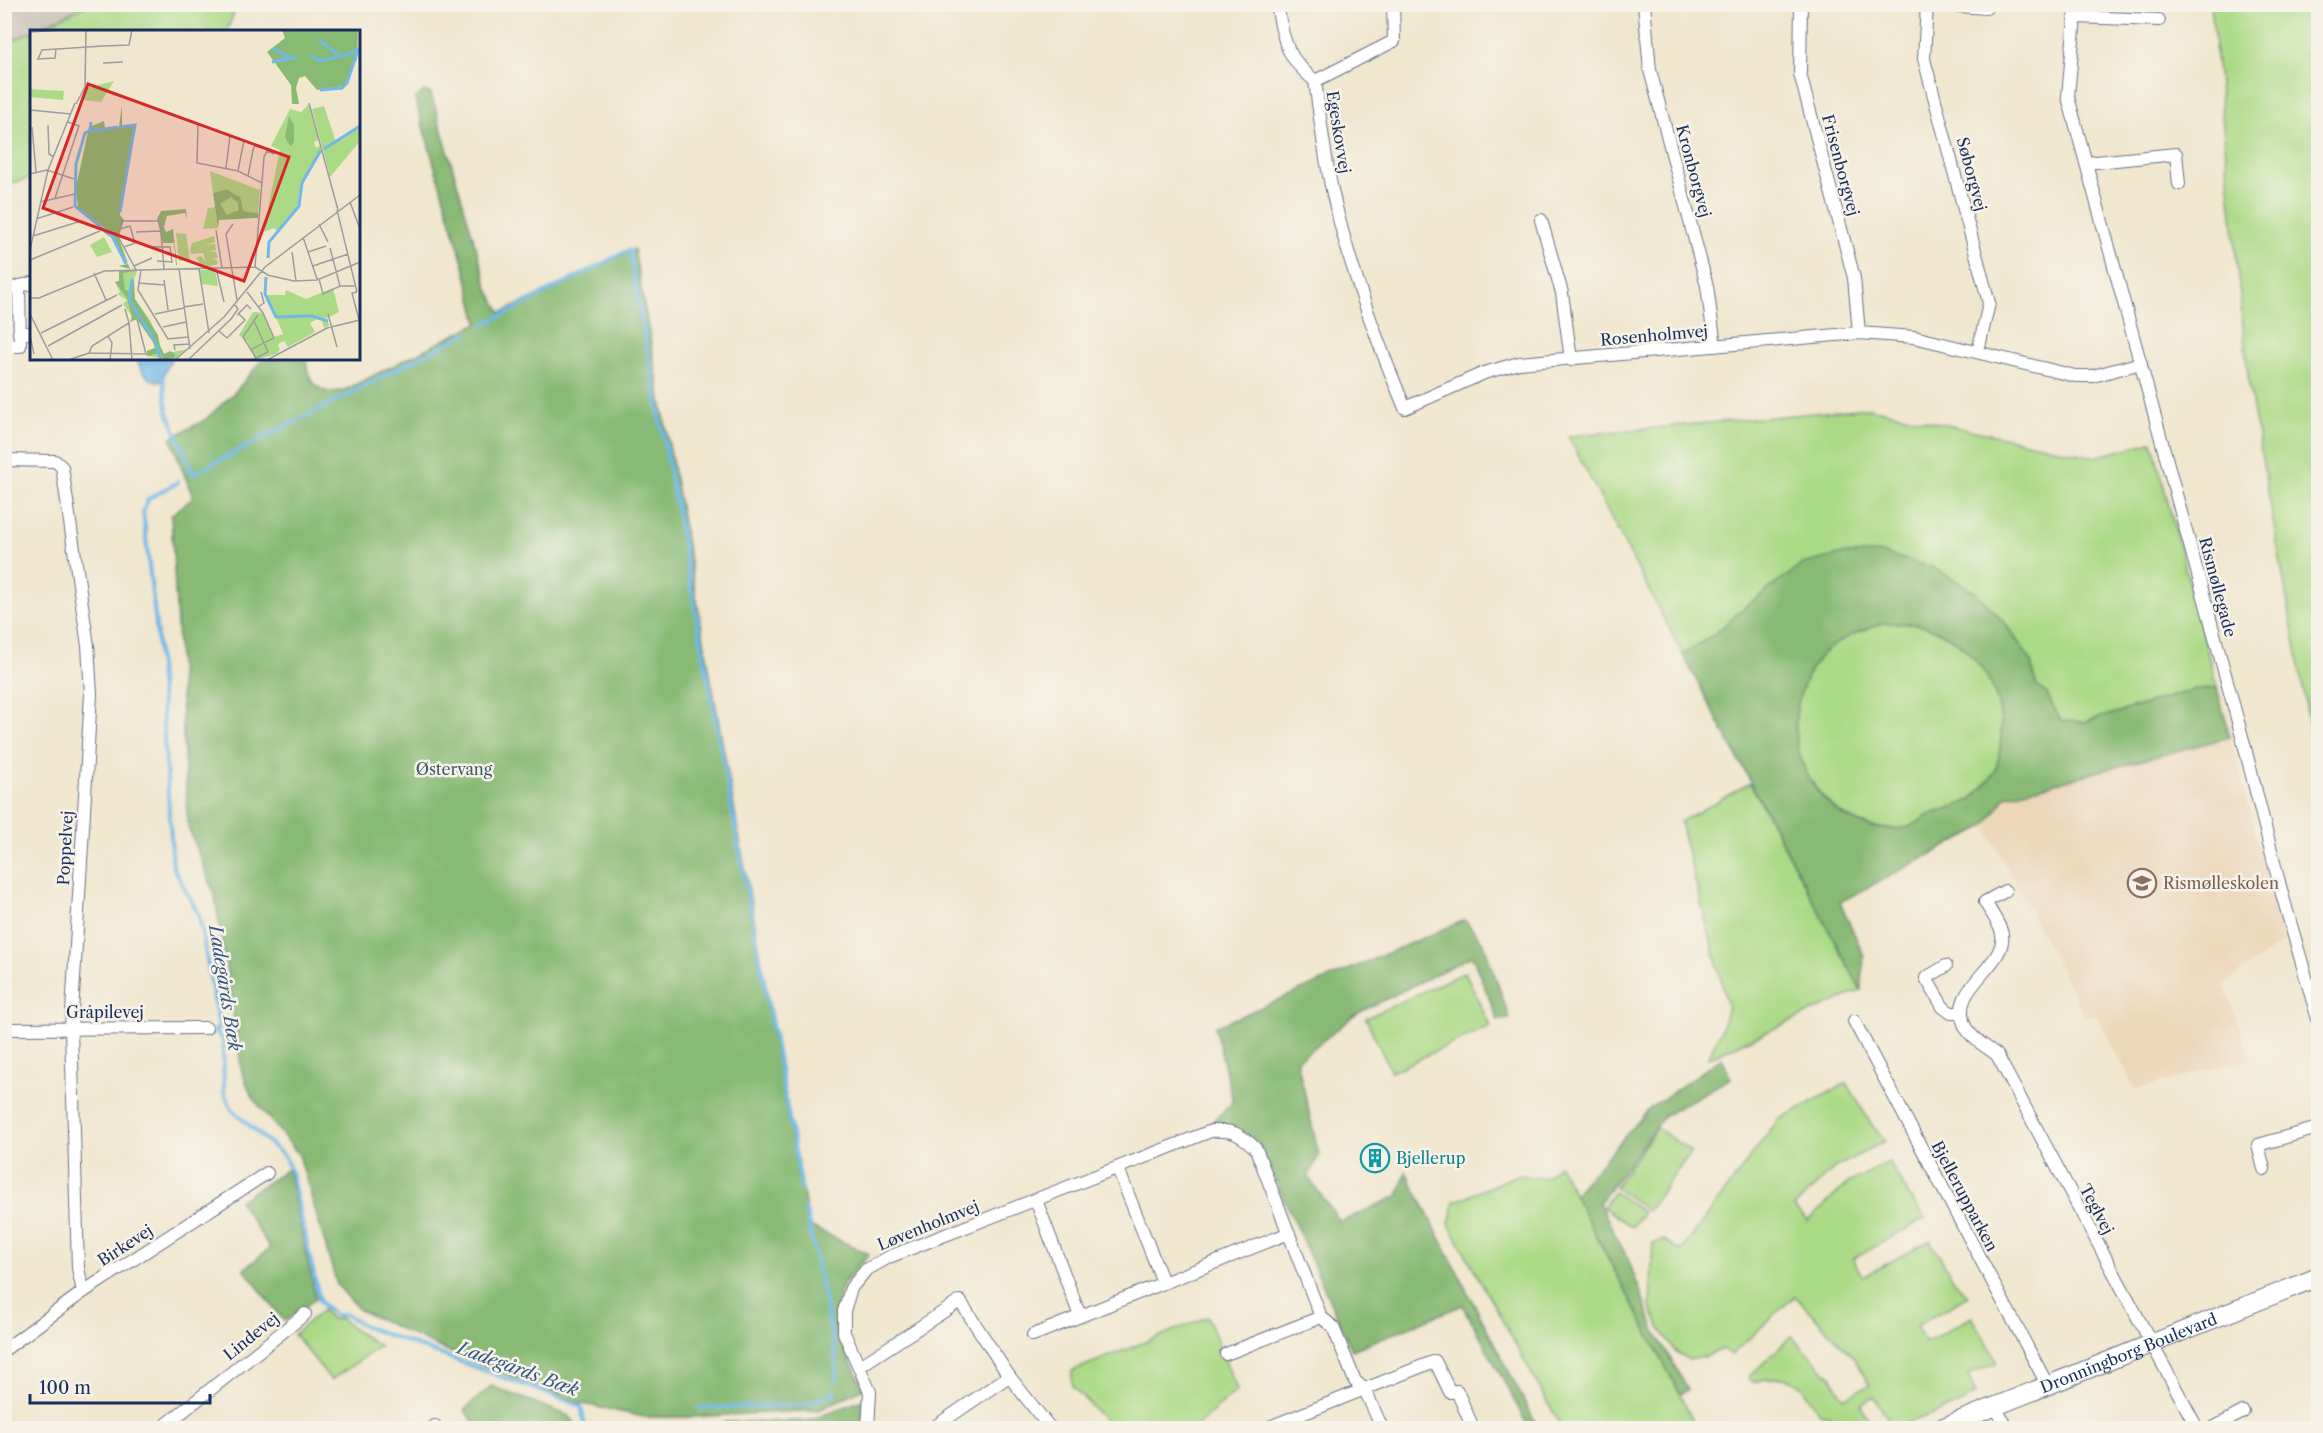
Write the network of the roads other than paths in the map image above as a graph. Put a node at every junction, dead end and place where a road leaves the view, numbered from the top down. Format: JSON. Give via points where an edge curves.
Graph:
{"nodes":[{"id":1,"x":1393,"y":4,"type":"edge"},
{"id":2,"x":1644,"y":4,"type":"edge"},
{"id":3,"x":1801,"y":4,"type":"edge"},
{"id":4,"x":1926,"y":4,"type":"edge"},
{"id":5,"x":1932,"y":4,"type":"edge"},
{"id":6,"x":1986,"y":8,"type":"dead end"},
{"id":7,"x":1278,"y":9,"type":"dead end"},
{"id":8,"x":2159,"y":20,"type":"dead end"},
{"id":9,"x":1315,"y":81,"type":"junction"},
{"id":10,"x":2086,"y":163,"type":"junction"},
{"id":11,"x":2179,"y":184,"type":"dead end"},
{"id":12,"x":1331,"y":188,"type":"joint"},
{"id":13,"x":1541,"y":220,"type":"dead end"},
{"id":14,"x":25,"y":284,"type":"edge"},
{"id":15,"x":4,"y":290,"type":"edge"},
{"id":16,"x":26,"y":333,"type":"edge"},
{"id":17,"x":1859,"y":333,"type":"junction"},
{"id":18,"x":4,"y":346,"type":"edge"},
{"id":19,"x":1715,"y":346,"type":"junction"},
{"id":20,"x":1978,"y":351,"type":"junction"},
{"id":21,"x":1570,"y":360,"type":"junction"},
{"id":22,"x":2141,"y":363,"type":"junction"},
{"id":23,"x":4,"y":460,"type":"edge"},
{"id":24,"x":2005,"y":891,"type":"dead end"},
{"id":25,"x":1946,"y":966,"type":"dead end"},
{"id":26,"x":1962,"y":1013,"type":"junction"},
{"id":27,"x":2319,"y":1019,"type":"edge"},
{"id":28,"x":1854,"y":1021,"type":"dead end"},
{"id":29,"x":206,"y":1028,"type":"dead end"},
{"id":30,"x":4,"y":1029,"type":"edge"},
{"id":31,"x":71,"y":1029,"type":"junction"},
{"id":32,"x":2319,"y":1128,"type":"edge"},
{"id":33,"x":1118,"y":1169,"type":"junction"},
{"id":34,"x":2264,"y":1169,"type":"dead end"},
{"id":35,"x":267,"y":1173,"type":"dead end"},
{"id":36,"x":1036,"y":1200,"type":"junction"},
{"id":37,"x":1289,"y":1233,"type":"junction"},
{"id":38,"x":2319,"y":1277,"type":"edge"},
{"id":39,"x":1164,"y":1282,"type":"junction"},
{"id":40,"x":83,"y":1292,"type":"junction"},
{"id":41,"x":305,"y":1314,"type":"dead end"},
{"id":42,"x":1080,"y":1316,"type":"junction"},
{"id":43,"x":1321,"y":1317,"type":"junction"},
{"id":44,"x":1033,"y":1335,"type":"dead end"},
{"id":45,"x":2151,"y":1345,"type":"junction"},
{"id":46,"x":4,"y":1350,"type":"edge"},
{"id":47,"x":1226,"y":1354,"type":"dead end"},
{"id":48,"x":860,"y":1366,"type":"junction"},
{"id":49,"x":1009,"y":1376,"type":"junction"},
{"id":50,"x":2048,"y":1386,"type":"junction"},
{"id":51,"x":1365,"y":1390,"type":"junction"},
{"id":52,"x":1996,"y":1407,"type":"junction"},
{"id":53,"x":2243,"y":1412,"type":"dead end"},
{"id":54,"x":162,"y":1428,"type":"edge"},
{"id":55,"x":867,"y":1428,"type":"edge"},
{"id":56,"x":933,"y":1428,"type":"edge"},
{"id":57,"x":1050,"y":1428,"type":"edge"},
{"id":58,"x":1268,"y":1428,"type":"edge"},
{"id":59,"x":1382,"y":1428,"type":"edge"},
{"id":60,"x":1473,"y":1428,"type":"edge"},
{"id":61,"x":1941,"y":1428,"type":"edge"},
{"id":62,"x":2006,"y":1428,"type":"edge"},
{"id":63,"x":2197,"y":1428,"type":"edge"},
{"id":64,"x":2213,"y":1428,"type":"edge"}],
"edges":[{"from":1,"to":9,"type":"street","name":"Egeskovvej","via":[[1394,41]]},
{"from":2,"to":19,"type":"street","name":"Kronborgvej","via":[[1650,70],[1707,286]]},
{"from":3,"to":17,"type":"street","name":"Frisenborgvej","via":[[1800,74],[1854,278]]},
{"from":4,"to":20,"type":"street","name":"Søborgvej","via":[[1924,59],[1989,303]]},
{"from":5,"to":6,"type":"street"},
{"from":7,"to":9,"type":"street","name":"Egeskovvej","via":[[1282,40],[1301,70]]},
{"from":8,"to":10,"type":"street","name":"Rismøllegade","via":[[2075,17],[2068,97]]},
{"from":9,"to":12,"type":"street","name":"Egeskovvej"},
{"from":10,"to":11,"type":"street","via":[[2176,154]]},
{"from":10,"to":22,"type":"street","name":"Rismøllegade"},
{"from":12,"to":21,"type":"street","name":"Rosenholmvej","via":[[1371,326],[1405,408],[1484,373],[1519,363]]},
{"from":13,"to":21,"type":"street","via":[[1562,293]]},
{"from":14,"to":15,"type":"street"},
{"from":14,"to":16,"type":"street"},
{"from":16,"to":18,"type":"street","via":[[20,346]]},
{"from":17,"to":19,"type":"street","name":"Rosenholmvej"},
{"from":17,"to":20,"type":"street","name":"Rosenholmvej","via":[[1914,337]]},
{"from":19,"to":21,"type":"street","name":"Rosenholmvej"},
{"from":20,"to":22,"type":"street","name":"Rosenholmvej","via":[[2075,376],[2093,376]]},
{"from":22,"to":27,"type":"street","name":"Rismøllegade"},
{"from":23,"to":31,"type":"street","name":"Poppelvej","via":[[55,461],[62,467],[88,646],[91,694]]},
{"from":24,"to":26,"type":"street","via":[[1985,902],[2002,934],[2000,950],[1965,996]]},
{"from":25,"to":26,"type":"street","via":[[1926,978],[1942,1007],[1951,1013]]},
{"from":26,"to":45,"type":"street","name":"Teglvej","via":[[1973,1036],[1997,1055]]},
{"from":28,"to":50,"type":"street","name":"Bjellerupparken"},
{"from":29,"to":31,"type":"street","name":"Gråpilevej"},
{"from":30,"to":31,"type":"street","name":"Gråpilevej"},
{"from":31,"to":40,"type":"street","name":"Poppelvej","via":[[78,1268]]},
{"from":32,"to":34,"type":"street","via":[[2258,1145]]},
{"from":33,"to":36,"type":"street","name":"Løvenholmvej"},
{"from":33,"to":37,"type":"street","name":"Løvenholmvej","via":[[1211,1131],[1227,1130],[1243,1136],[1256,1149]]},
{"from":33,"to":39,"type":"street"},
{"from":35,"to":40,"type":"street","name":"Birkevej"},
{"from":36,"to":42,"type":"street"},
{"from":36,"to":48,"type":"street","name":"Løvenholmvej","via":[[889,1257],[866,1270],[850,1288],[843,1311],[844,1333]]},
{"from":37,"to":39,"type":"street"},
{"from":37,"to":43,"type":"street","name":"Løvenholmvej"},
{"from":38,"to":45,"type":"street","name":"Dronningborg Boulevard"},
{"from":39,"to":42,"type":"street"},
{"from":40,"to":46,"type":"street","name":"Birkevej"},
{"from":41,"to":54,"type":"street","name":"Lindevej"},
{"from":42,"to":44,"type":"street"},
{"from":43,"to":47,"type":"street"},
{"from":43,"to":51,"type":"street","name":"Løvenholmvej","via":[[1332,1327],[1355,1381]]},
{"from":45,"to":50,"type":"street","name":"Dronningborg Boulevard"},
{"from":45,"to":63,"type":"street","name":"Teglvej"},
{"from":48,"to":49,"type":"street","via":[[960,1301]]},
{"from":48,"to":55,"type":"street","name":"Løvenholmvej","via":[[870,1392]]},
{"from":49,"to":56,"type":"street"},
{"from":49,"to":57,"type":"street"},
{"from":50,"to":52,"type":"street","name":"Dronningborg Boulevard"},
{"from":51,"to":58,"type":"street"},
{"from":51,"to":59,"type":"street","name":"Løvenholmvej"},
{"from":51,"to":60,"type":"street","via":[[1436,1361],[1450,1392],[1457,1391]]},
{"from":52,"to":61,"type":"street","name":"Dronningborg Boulevard"},
{"from":52,"to":62,"type":"street"},
{"from":53,"to":64,"type":"street"}]}
